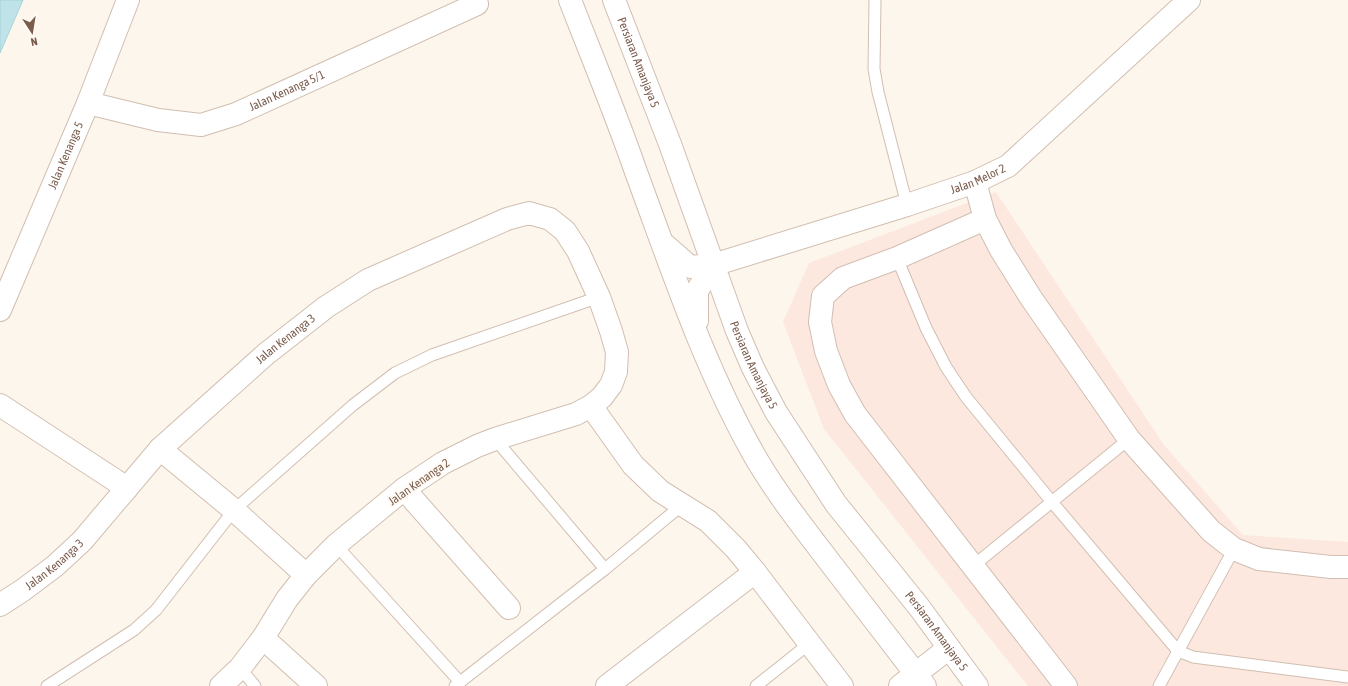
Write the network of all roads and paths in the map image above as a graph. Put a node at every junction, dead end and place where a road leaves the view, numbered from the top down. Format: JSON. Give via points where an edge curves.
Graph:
{"nodes":[{"id":1,"x":128,"y":0,"type":"edge"},
{"id":2,"x":570,"y":0,"type":"edge"},
{"id":3,"x":614,"y":0,"type":"edge"},
{"id":4,"x":875,"y":0,"type":"edge"},
{"id":5,"x":1188,"y":0,"type":"edge"},
{"id":6,"x":477,"y":4,"type":"dead end"},
{"id":7,"x":88,"y":103,"type":"junction"},
{"id":8,"x":975,"y":182,"type":"junction"},
{"id":9,"x":906,"y":205,"type":"junction"},
{"id":10,"x":985,"y":219,"type":"junction"},
{"id":11,"x":662,"y":242,"type":"junction"},
{"id":12,"x":897,"y":258,"type":"junction"},
{"id":13,"x":713,"y":265,"type":"junction"},
{"id":14,"x":599,"y":297,"type":"junction"},
{"id":15,"x":0,"y":310,"type":"edge"},
{"id":16,"x":697,"y":333,"type":"junction"},
{"id":17,"x":0,"y":405,"type":"edge"},
{"id":18,"x":591,"y":406,"type":"junction"},
{"id":19,"x":495,"y":439,"type":"junction"},
{"id":20,"x":1129,"y":439,"type":"junction"},
{"id":21,"x":160,"y":449,"type":"junction"},
{"id":22,"x":126,"y":488,"type":"junction"},
{"id":23,"x":404,"y":489,"type":"junction"},
{"id":24,"x":1052,"y":502,"type":"junction"},
{"id":25,"x":682,"y":505,"type":"junction"},
{"id":26,"x":234,"y":510,"type":"junction"},
{"id":27,"x":336,"y":545,"type":"junction"},
{"id":28,"x":1234,"y":549,"type":"junction"},
{"id":29,"x":973,"y":566,"type":"junction"},
{"id":30,"x":1348,"y":567,"type":"edge"},
{"id":31,"x":605,"y":569,"type":"junction"},
{"id":32,"x":755,"y":572,"type":"junction"},
{"id":33,"x":306,"y":575,"type":"junction"},
{"id":34,"x":0,"y":605,"type":"edge"},
{"id":35,"x":509,"y":608,"type":"dead end"},
{"id":36,"x":262,"y":638,"type":"junction"},
{"id":37,"x":810,"y":643,"type":"junction"},
{"id":38,"x":948,"y":648,"type":"junction"},
{"id":39,"x":1178,"y":651,"type":"junction"},
{"id":40,"x":240,"y":668,"type":"junction"},
{"id":41,"x":1348,"y":677,"type":"edge"},
{"id":42,"x":914,"y":682,"type":"edge"},
{"id":43,"x":458,"y":684,"type":"edge"},
{"id":44,"x":47,"y":686,"type":"edge"},
{"id":45,"x":221,"y":686,"type":"edge"},
{"id":46,"x":255,"y":686,"type":"edge"},
{"id":47,"x":316,"y":686,"type":"edge"},
{"id":48,"x":607,"y":686,"type":"edge"},
{"id":49,"x":756,"y":686,"type":"edge"},
{"id":50,"x":842,"y":686,"type":"edge"},
{"id":51,"x":977,"y":686,"type":"edge"},
{"id":52,"x":1066,"y":686,"type":"edge"},
{"id":53,"x":1159,"y":686,"type":"edge"}],
"edges":[{"from":1,"to":7,"type":"street","name":"Jalan Kenanga 5"},
{"from":2,"to":11,"type":"street"},
{"from":3,"to":13,"type":"street","name":"Persiaran Amanjaya 5","via":[[670,144]]},
{"from":4,"to":9,"type":"lane","via":[[874,69]]},
{"from":5,"to":8,"type":"street","name":"Jalan Melor 2","via":[[1008,166]]},
{"from":6,"to":7,"type":"street","name":"Jalan Kenanga 5/1","via":[[236,114],[201,125],[158,120]]},
{"from":7,"to":15,"type":"street","name":"Jalan Kenanga 5"},
{"from":8,"to":9,"type":"street","name":"Jalan Melor 2"},
{"from":8,"to":10,"type":"street"},
{"from":9,"to":13,"type":"street","name":"Jalan Melor 2"},
{"from":10,"to":12,"type":"street"},
{"from":10,"to":20,"type":"street","via":[[1031,298]]},
{"from":11,"to":13,"type":"street","name":"Jalan Melor 2","via":[[690,267]]},
{"from":11,"to":16,"type":"street"},
{"from":12,"to":24,"type":"lane","via":[[926,328],[946,367],[966,397]]},
{"from":12,"to":29,"type":"street","via":[[843,278],[823,296],[820,322],[826,350],[838,385],[855,414]]},
{"from":13,"to":16,"type":"street","via":[[697,291]]},
{"from":13,"to":38,"type":"street","name":"Persiaran Amanjaya 5","via":[[737,331],[776,412],[836,504],[919,607]]},
{"from":14,"to":18,"type":"street","name":"Jalan Kenanga 2","via":[[617,352],[616,372],[611,385]]},
{"from":14,"to":21,"type":"street","name":"Jalan Kenanga 3","via":[[578,251],[565,231],[550,219],[529,213],[507,218],[368,280],[326,307],[266,354]]},
{"from":14,"to":26,"type":"lane","via":[[432,355],[395,372],[353,405]]},
{"from":16,"to":42,"type":"street","via":[[716,378],[758,461]]},
{"from":17,"to":22,"type":"street"},
{"from":18,"to":19,"type":"street","name":"Jalan Kenanga 2","via":[[576,414]]},
{"from":18,"to":25,"type":"street","via":[[633,465],[660,491]]},
{"from":19,"to":23,"type":"street","name":"Jalan Kenanga 2","via":[[443,463]]},
{"from":19,"to":31,"type":"lane"},
{"from":20,"to":24,"type":"lane"},
{"from":20,"to":28,"type":"street","via":[[1211,531]]},
{"from":21,"to":22,"type":"street","name":"Jalan Kenanga 3"},
{"from":21,"to":26,"type":"street"},
{"from":22,"to":34,"type":"street","name":"Jalan Kenanga 3","via":[[82,541],[55,566]]},
{"from":23,"to":27,"type":"street","name":"Jalan Kenanga 2"},
{"from":23,"to":35,"type":"street"},
{"from":24,"to":29,"type":"lane"},
{"from":24,"to":39,"type":"lane"},
{"from":25,"to":31,"type":"lane"},
{"from":25,"to":32,"type":"street","via":[[708,521]]},
{"from":26,"to":33,"type":"street"},
{"from":26,"to":44,"type":"lane","via":[[156,610],[134,630]]},
{"from":27,"to":33,"type":"street","name":"Jalan Kenanga 2"},
{"from":27,"to":43,"type":"lane"},
{"from":28,"to":30,"type":"street","via":[[1259,559]]},
{"from":28,"to":39,"type":"lane"},
{"from":29,"to":52,"type":"street"},
{"from":31,"to":43,"type":"lane"},
{"from":32,"to":37,"type":"street"},
{"from":32,"to":48,"type":"street"},
{"from":33,"to":36,"type":"street","name":"Jalan Kenanga 2"},
{"from":36,"to":40,"type":"street","name":"Jalan Kenanga 2"},
{"from":36,"to":47,"type":"street"},
{"from":37,"to":49,"type":"lane"},
{"from":37,"to":50,"type":"street"},
{"from":38,"to":42,"type":"street"},
{"from":38,"to":51,"type":"street","name":"Persiaran Amanjaya 5"},
{"from":39,"to":41,"type":"lane","via":[[1193,657]]},
{"from":39,"to":53,"type":"lane"},
{"from":40,"to":45,"type":"street","name":"Jalan Kenanga 2"},
{"from":40,"to":46,"type":"lane"}]}
